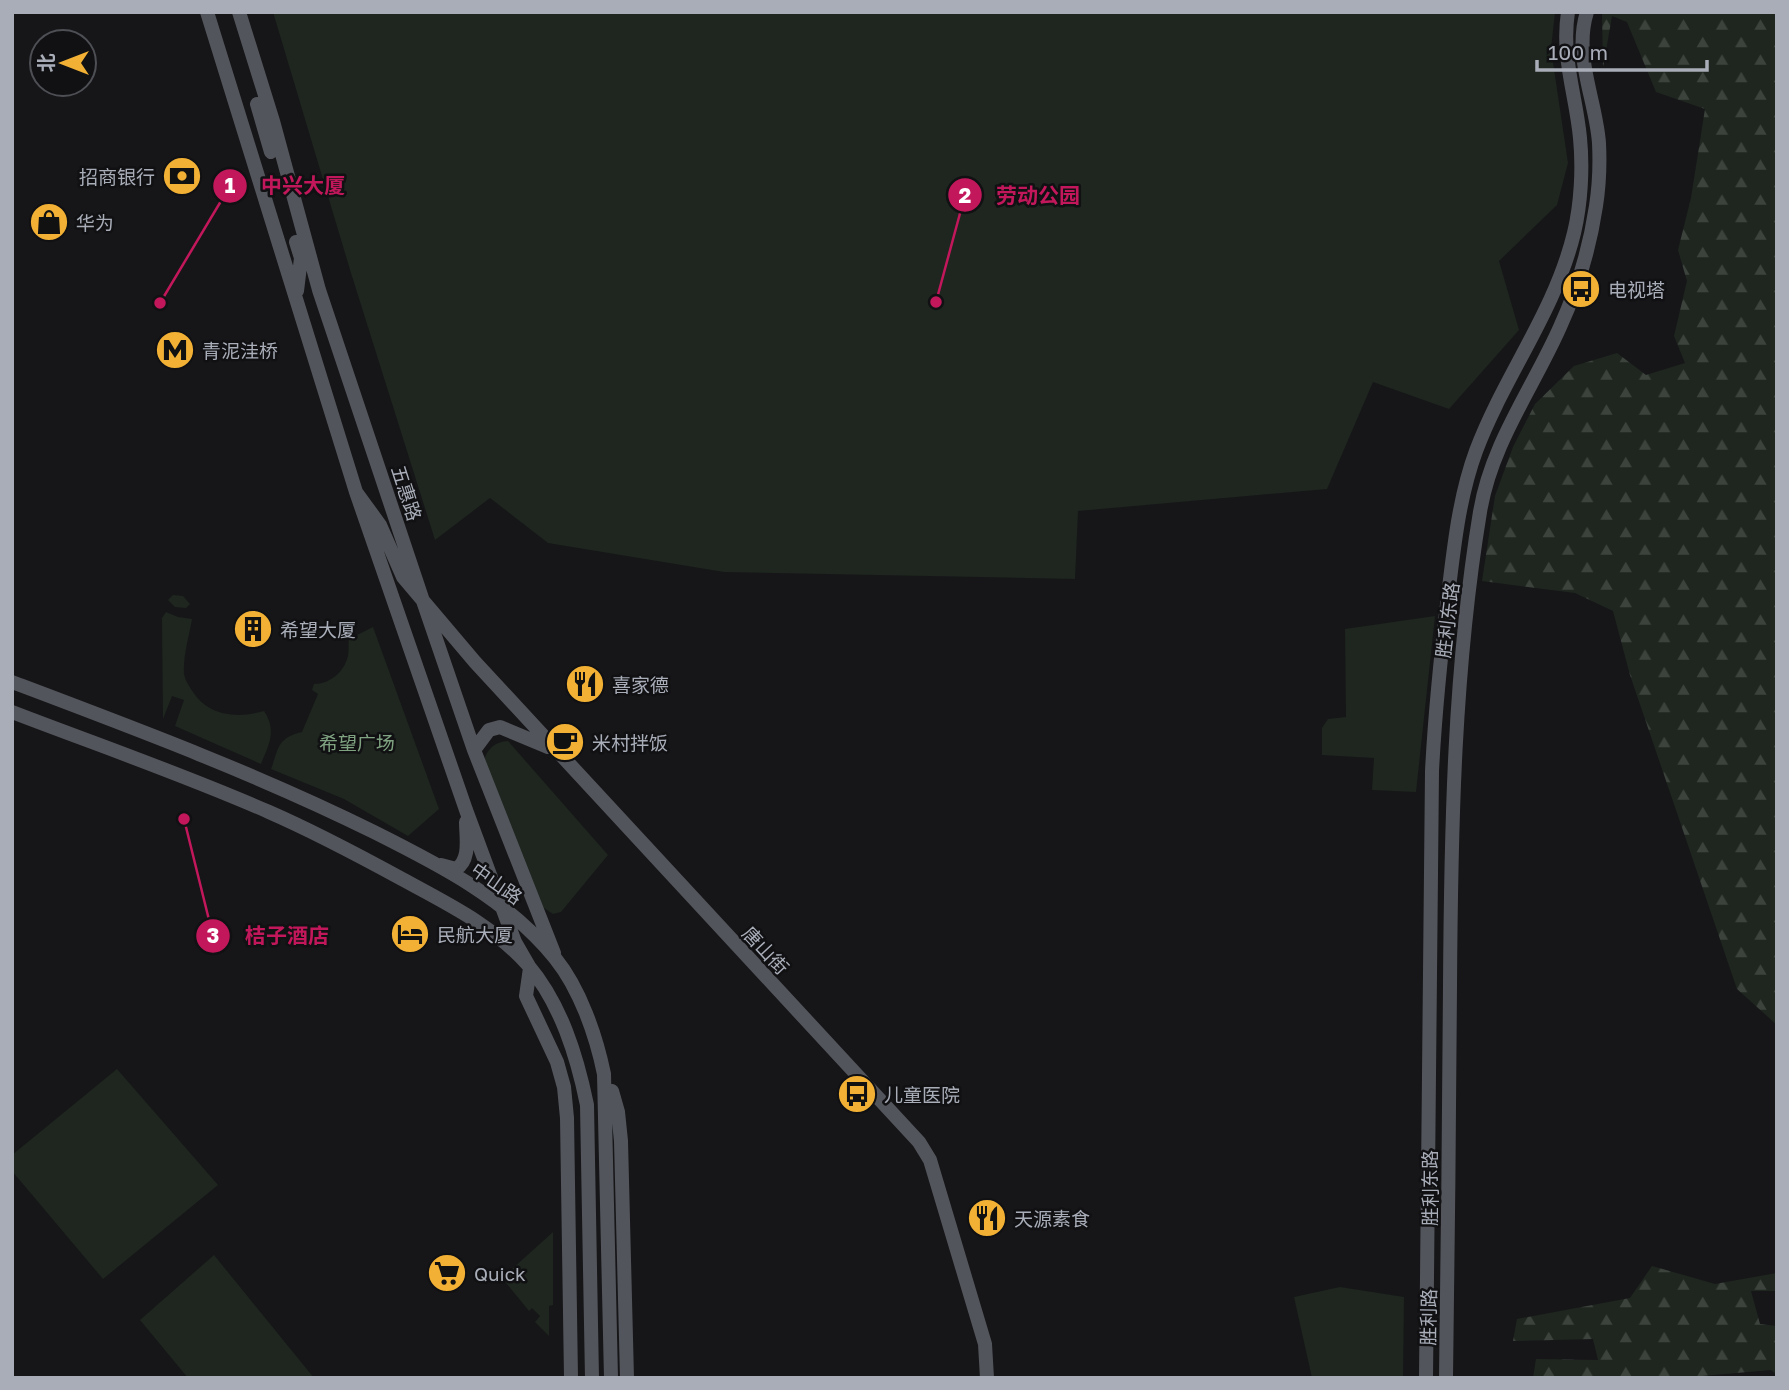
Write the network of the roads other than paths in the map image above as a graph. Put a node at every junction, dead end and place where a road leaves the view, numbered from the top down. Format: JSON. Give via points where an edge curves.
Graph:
{"nodes":[{"id":1,"x":208,"y":12,"type":"edge"},
{"id":2,"x":230,"y":12,"type":"edge"},
{"id":3,"x":239,"y":12,"type":"edge"},
{"id":4,"x":1568,"y":12,"type":"edge"},
{"id":5,"x":1587,"y":12,"type":"edge"},
{"id":6,"x":296,"y":298,"type":"junction"},
{"id":7,"x":356,"y":492,"type":"junction"},
{"id":8,"x":422,"y":598,"type":"junction"},
{"id":9,"x":12,"y":682,"type":"edge"},
{"id":10,"x":12,"y":712,"type":"edge"},
{"id":11,"x":474,"y":750,"type":"junction"},
{"id":12,"x":555,"y":751,"type":"junction"},
{"id":13,"x":466,"y":810,"type":"junction"},
{"id":14,"x":426,"y":859,"type":"junction"},
{"id":15,"x":501,"y":904,"type":"junction"},
{"id":16,"x":530,"y":968,"type":"junction"},
{"id":17,"x":567,"y":976,"type":"junction"},
{"id":18,"x":604,"y":1074,"type":"junction"},
{"id":19,"x":1448,"y":1257,"type":"joint"},
{"id":20,"x":571,"y":1378,"type":"edge"},
{"id":21,"x":592,"y":1378,"type":"edge"},
{"id":22,"x":611,"y":1378,"type":"edge"},
{"id":23,"x":627,"y":1378,"type":"edge"},
{"id":24,"x":987,"y":1378,"type":"edge"},
{"id":25,"x":1426,"y":1378,"type":"edge"},
{"id":26,"x":1446,"y":1378,"type":"edge"}],
"edges":[{"from":1,"to":6,"type":"main road"},
{"from":2,"to":6,"type":"main road","via":[[301,258]]},
{"from":3,"to":8,"type":"main road","name":"五惠路","via":[[319,290]]},
{"from":4,"to":25,"type":"main road","name":"胜利路","via":[[1566,66],[1580,139],[1575,230],[1540,323],[1475,452],[1454,543],[1436,695]]},
{"from":5,"to":19,"type":"main road","name":"胜利东路","via":[[1584,72],[1599,142],[1597,205],[1561,326],[1502,439],[1480,508],[1460,666],[1450,918]]},
{"from":6,"to":7,"type":"main road"},
{"from":7,"to":8,"type":"main road","name":"唐山街","via":[[380,524],[403,577]]},
{"from":7,"to":13,"type":"main road"},
{"from":8,"to":11,"type":"main road","name":"五惠路"},
{"from":8,"to":12,"type":"main road","name":"唐山街"},
{"from":9,"to":14,"type":"main road","name":"中山路","via":[[260,780]]},
{"from":10,"to":16,"type":"main road","via":[[268,811],[340,845],[456,908],[497,936]]},
{"from":11,"to":12,"type":"main road","via":[[489,730],[500,727]]},
{"from":11,"to":17,"type":"main road","name":"五惠路","via":[[547,938]]},
{"from":12,"to":24,"type":"main road","name":"唐山街","via":[[919,1142],[930,1160],[975,1306],[985,1344]]},
{"from":13,"to":14,"type":"main road","via":[[467,846],[462,866],[449,868]]},
{"from":13,"to":15,"type":"main road"},
{"from":14,"to":15,"type":"main road","name":"中山路"},
{"from":15,"to":16,"type":"main road"},
{"from":15,"to":17,"type":"main road","name":"中山路"},
{"from":16,"to":20,"type":"main road","via":[[526,996],[564,1087]]},
{"from":16,"to":21,"type":"main road","via":[[565,1029],[587,1105]]},
{"from":17,"to":18,"type":"main road","name":"中山路","via":[[599,1050]]},
{"from":18,"to":22,"type":"main road","name":"中山路"},
{"from":18,"to":23,"type":"main road","via":[[618,1112],[621,1141]]},
{"from":19,"to":26,"type":"main road","name":"胜利路"}]}
